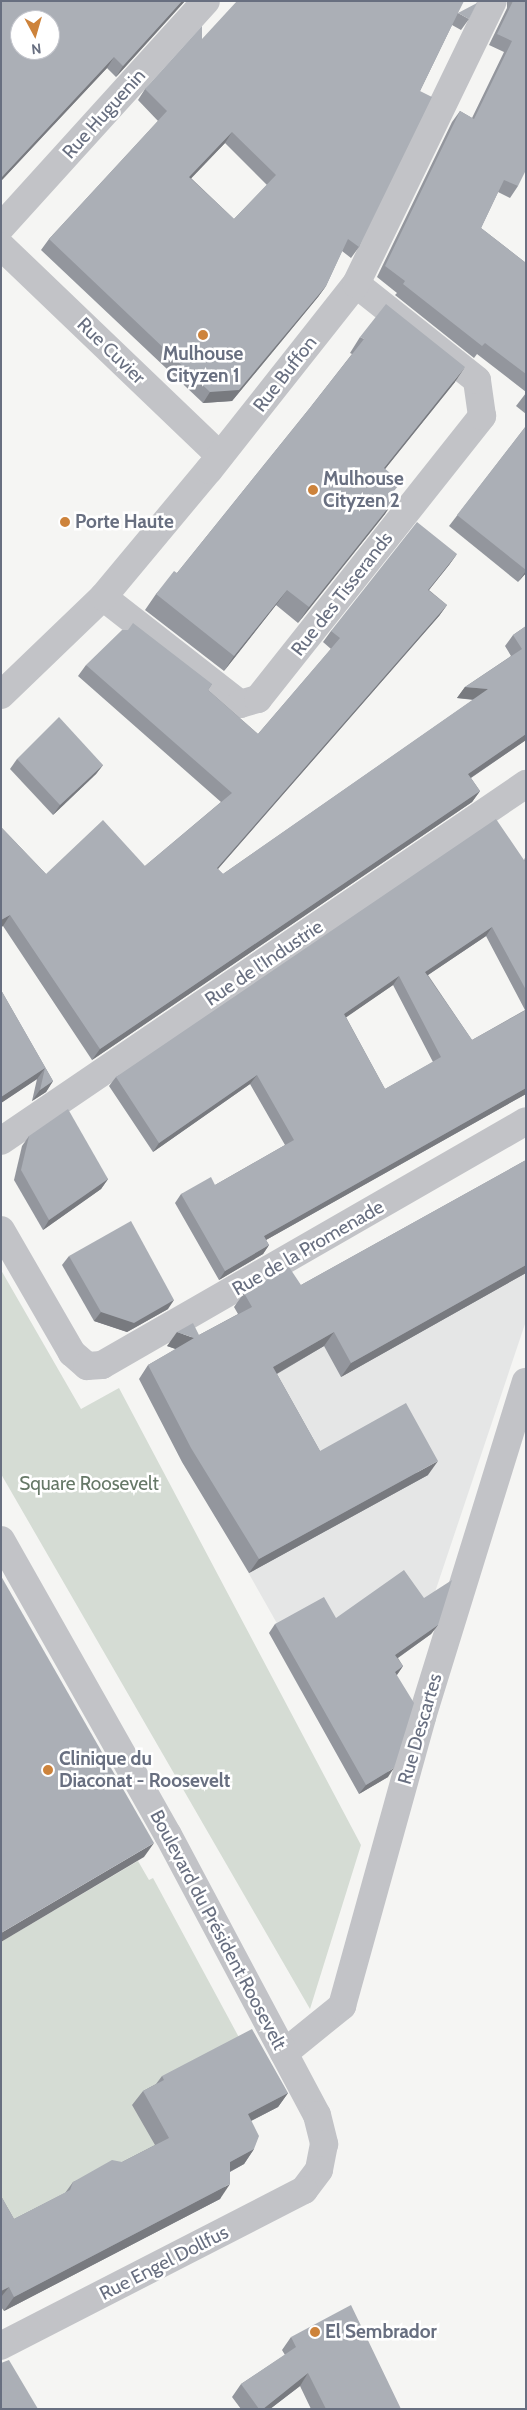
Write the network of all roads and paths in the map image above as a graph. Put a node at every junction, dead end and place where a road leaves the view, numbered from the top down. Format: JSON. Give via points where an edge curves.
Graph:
{"nodes":[{"id":1,"x":206,"y":1,"type":"edge"},
{"id":2,"x":493,"y":1,"type":"edge"},
{"id":3,"x":1,"y":226,"type":"edge"},
{"id":4,"x":1,"y":246,"type":"edge"},
{"id":5,"x":356,"y":284,"type":"junction"},
{"id":6,"x":220,"y":456,"type":"junction"},
{"id":7,"x":103,"y":597,"type":"junction"},
{"id":8,"x":1,"y":695,"type":"edge"},
{"id":9,"x":526,"y":784,"type":"edge"},
{"id":10,"x":526,"y":1121,"type":"edge"},
{"id":11,"x":1,"y":1141,"type":"edge"},
{"id":12,"x":1,"y":1230,"type":"edge"},
{"id":13,"x":526,"y":1382,"type":"edge"},
{"id":14,"x":1,"y":1540,"type":"edge"},
{"id":15,"x":284,"y":2053,"type":"junction"},
{"id":16,"x":319,"y":2170,"type":"joint"},
{"id":17,"x":1,"y":2346,"type":"edge"}],
"edges":[{"from":1,"to":3,"type":"street","name":"Rue Huguenin"},
{"from":2,"to":5,"type":"street","name":"Rue Buffon"},
{"from":4,"to":6,"type":"street","name":"Rue Cuvier"},
{"from":5,"to":6,"type":"street","name":"Rue Buffon"},
{"from":5,"to":7,"type":"street","name":"Rue des Tisserands","via":[[477,380],[482,416],[258,699],[240,704]]},
{"from":6,"to":7,"type":"street","name":"Rue Buffon"},
{"from":7,"to":8,"type":"street","name":"Rue Buffon"},
{"from":9,"to":11,"type":"street","name":"Rue de l'Industrie"},
{"from":10,"to":12,"type":"street","name":"Rue de la Promenade","via":[[102,1365],[87,1366],[72,1353]]},
{"from":13,"to":15,"type":"street","name":"Rue Descartes","via":[[422,1717],[342,2006]]},
{"from":14,"to":15,"type":"street","name":"Boulevard du Président Roosevelt","via":[[168,1835]]},
{"from":15,"to":16,"type":"street","name":"Boulevard du Président Roosevelt","via":[[317,2115],[324,2144]]},
{"from":16,"to":17,"type":"street","name":"Rue Engel Dollfus","via":[[304,2190]]}]}
